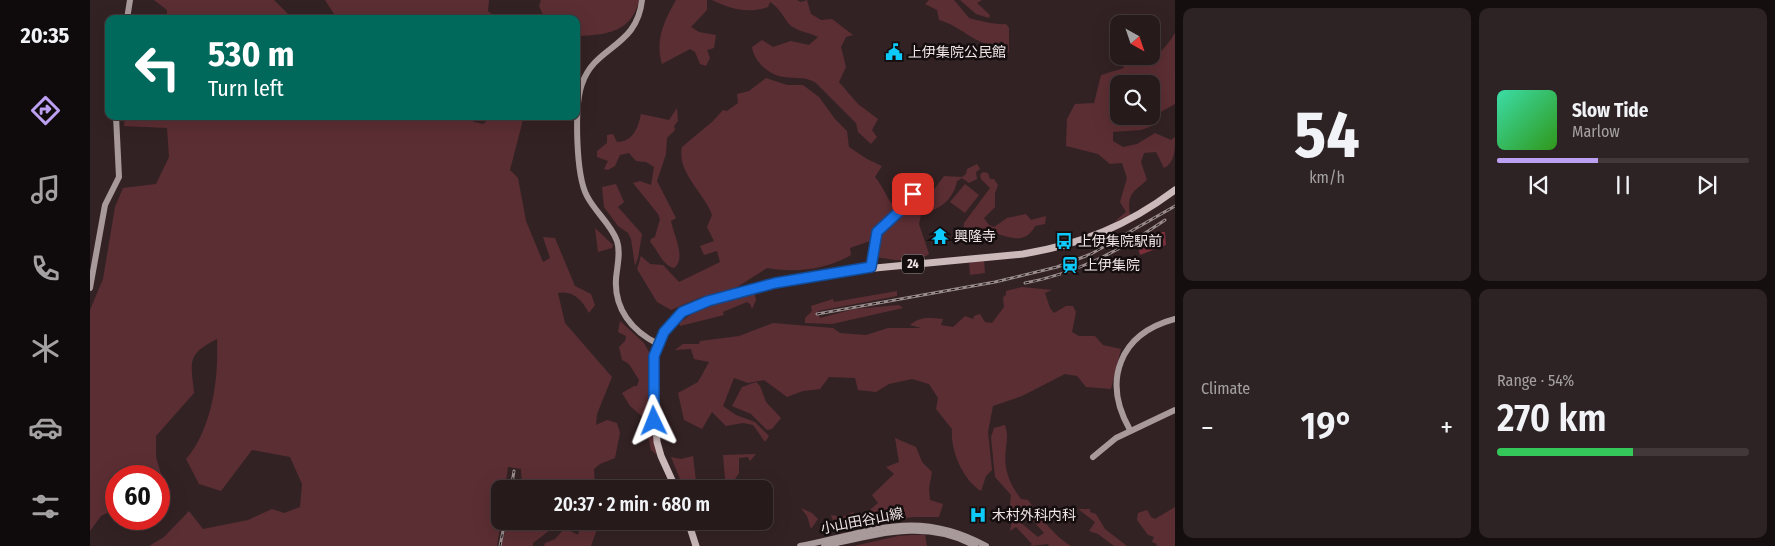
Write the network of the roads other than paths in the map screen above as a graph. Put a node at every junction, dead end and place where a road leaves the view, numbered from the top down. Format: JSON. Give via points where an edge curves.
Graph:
{"nodes":[{"id":1,"x":130,"y":0,"type":"edge"},
{"id":2,"x":642,"y":0,"type":"edge"},
{"id":3,"x":128,"y":15,"type":"edge"},
{"id":4,"x":580,"y":94,"type":"edge"},
{"id":5,"x":116,"y":120,"type":"edge"},
{"id":6,"x":579,"y":120,"type":"edge"},
{"id":7,"x":1175,"y":190,"type":"edge"},
{"id":8,"x":913,"y":194,"type":"dead end"},
{"id":9,"x":871,"y":267,"type":"junction"},
{"id":10,"x":90,"y":288,"type":"edge"},
{"id":11,"x":1175,"y":319,"type":"edge"},
{"id":12,"x":658,"y":344,"type":"junction"},
{"id":13,"x":1175,"y":410,"type":"edge"},
{"id":14,"x":1130,"y":430,"type":"junction"},
{"id":15,"x":1093,"y":457,"type":"dead end"},
{"id":16,"x":672,"y":480,"type":"edge"},
{"id":17,"x":917,"y":527,"type":"junction"},
{"id":18,"x":691,"y":530,"type":"edge"},
{"id":19,"x":858,"y":536,"type":"junction"},
{"id":20,"x":696,"y":546,"type":"edge"},
{"id":21,"x":800,"y":546,"type":"edge"},
{"id":22,"x":824,"y":546,"type":"edge"},
{"id":23,"x":975,"y":546,"type":"edge"},
{"id":24,"x":986,"y":546,"type":"edge"}],
"edges":[{"from":1,"to":3,"type":"main road"},
{"from":2,"to":4,"type":"main road","via":[[634,28],[595,62],[582,83]]},
{"from":5,"to":10,"type":"main road","via":[[119,177],[105,205]]},
{"from":6,"to":12,"type":"main road","via":[[579,169],[588,198],[616,240],[619,252],[616,294],[622,312],[640,333]]},
{"from":7,"to":9,"type":"main road","number":"24","via":[[1129,221],[1050,249]]},
{"from":8,"to":9,"type":"main road","via":[[877,232]]},
{"from":9,"to":12,"type":"main road","number":"24","via":[[775,283],[708,301],[682,312],[669,325]]},
{"from":11,"to":14,"type":"main road","via":[[1142,333],[1121,361],[1116,395]]},
{"from":12,"to":16,"type":"main road","number":"24","via":[[653,375],[657,442]]},
{"from":13,"to":14,"type":"main road"},
{"from":14,"to":15,"type":"main road"},
{"from":17,"to":19,"type":"main road","name":"小山田谷山線"},
{"from":17,"to":23,"type":"main road","name":"小山田谷山線","via":[[942,532]]},
{"from":17,"to":24,"type":"main road","name":"小山田谷山線","via":[[952,530]]},
{"from":18,"to":20,"type":"main road"},
{"from":19,"to":21,"type":"main road","name":"小山田谷山線"},
{"from":19,"to":22,"type":"main road","name":"小山田谷山線"}]}
